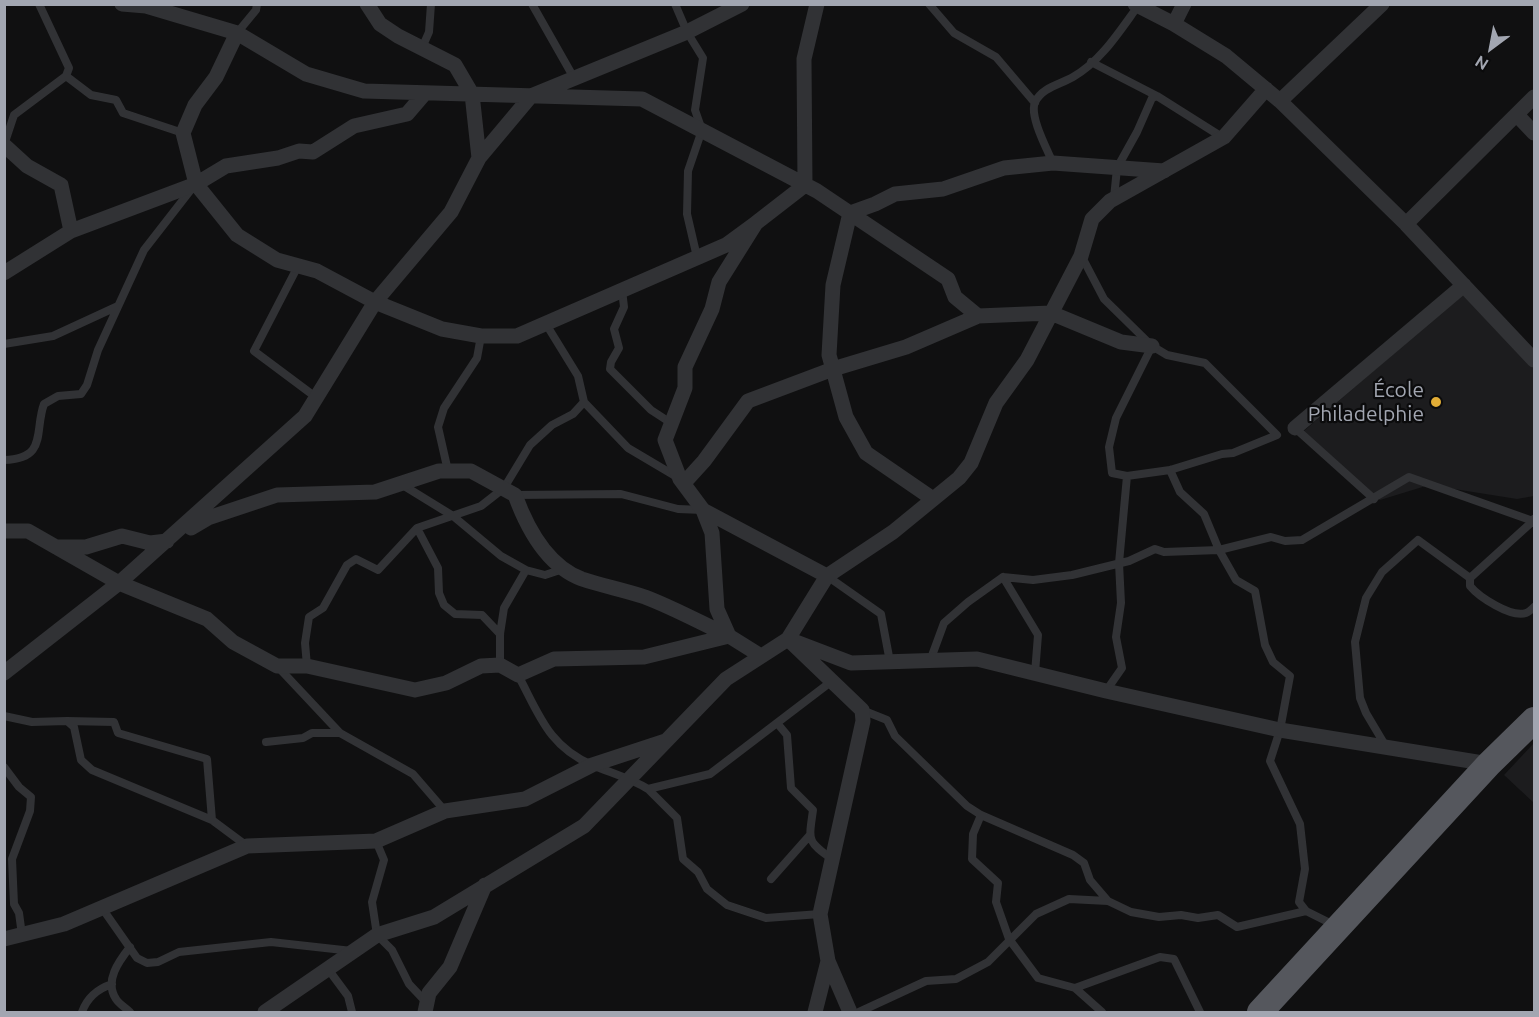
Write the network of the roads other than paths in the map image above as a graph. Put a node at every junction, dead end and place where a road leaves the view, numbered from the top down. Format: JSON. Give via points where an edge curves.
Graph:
{"nodes":[{"id":1,"x":39,"y":4,"type":"edge"},
{"id":2,"x":122,"y":4,"type":"edge"},
{"id":3,"x":256,"y":4,"type":"edge"},
{"id":4,"x":368,"y":4,"type":"edge"},
{"id":5,"x":432,"y":4,"type":"edge"},
{"id":6,"x":532,"y":4,"type":"edge"},
{"id":7,"x":675,"y":4,"type":"edge"},
{"id":8,"x":741,"y":4,"type":"edge"},
{"id":9,"x":817,"y":4,"type":"edge"},
{"id":10,"x":929,"y":4,"type":"edge"},
{"id":11,"x":1184,"y":4,"type":"edge"},
{"id":12,"x":1382,"y":4,"type":"edge"},
{"id":13,"x":1136,"y":5,"type":"edge"},
{"id":14,"x":171,"y":9,"type":"edge"},
{"id":15,"x":1174,"y":24,"type":"junction"},
{"id":16,"x":687,"y":32,"type":"junction"},
{"id":17,"x":237,"y":33,"type":"junction"},
{"id":18,"x":422,"y":48,"type":"junction"},
{"id":19,"x":1091,"y":62,"type":"junction"},
{"id":20,"x":66,"y":76,"type":"junction"},
{"id":21,"x":575,"y":80,"type":"junction"},
{"id":22,"x":1266,"y":89,"type":"junction"},
{"id":23,"x":425,"y":93,"type":"junction"},
{"id":24,"x":472,"y":94,"type":"junction"},
{"id":25,"x":531,"y":96,"type":"junction"},
{"id":26,"x":1157,"y":96,"type":"junction"},
{"id":27,"x":1534,"y":97,"type":"edge"},
{"id":28,"x":1280,"y":101,"type":"junction"},
{"id":29,"x":1035,"y":103,"type":"junction"},
{"id":30,"x":1517,"y":115,"type":"junction"},
{"id":31,"x":702,"y":130,"type":"junction"},
{"id":32,"x":1534,"y":133,"type":"edge"},
{"id":33,"x":183,"y":134,"type":"junction"},
{"id":34,"x":1224,"y":137,"type":"junction"},
{"id":35,"x":5,"y":140,"type":"edge"},
{"id":36,"x":479,"y":158,"type":"junction"},
{"id":37,"x":1053,"y":163,"type":"junction"},
{"id":38,"x":1117,"y":168,"type":"junction"},
{"id":39,"x":1164,"y":171,"type":"junction"},
{"id":40,"x":196,"y":184,"type":"junction"},
{"id":41,"x":805,"y":185,"type":"junction"},
{"id":42,"x":1114,"y":198,"type":"junction"},
{"id":43,"x":850,"y":213,"type":"junction"},
{"id":44,"x":756,"y":223,"type":"junction"},
{"id":45,"x":1406,"y":224,"type":"junction"},
{"id":46,"x":71,"y":231,"type":"junction"},
{"id":47,"x":1081,"y":256,"type":"junction"},
{"id":48,"x":697,"y":257,"type":"junction"},
{"id":49,"x":298,"y":266,"type":"junction"},
{"id":50,"x":4,"y":273,"type":"edge"},
{"id":51,"x":1464,"y":285,"type":"junction"},
{"id":52,"x":622,"y":290,"type":"junction"},
{"id":53,"x":375,"y":302,"type":"junction"},
{"id":54,"x":118,"y":306,"type":"junction"},
{"id":55,"x":1052,"y":313,"type":"junction"},
{"id":56,"x":978,"y":316,"type":"junction"},
{"id":57,"x":546,"y":324,"type":"junction"},
{"id":58,"x":481,"y":336,"type":"junction"},
{"id":59,"x":4,"y":344,"type":"edge"},
{"id":60,"x":1152,"y":346,"type":"junction"},
{"id":61,"x":1534,"y":360,"type":"edge"},
{"id":62,"x":833,"y":369,"type":"junction"},
{"id":63,"x":317,"y":398,"type":"junction"},
{"id":64,"x":584,"y":402,"type":"junction"},
{"id":65,"x":671,"y":423,"type":"junction"},
{"id":66,"x":1295,"y":429,"type":"joint"},
{"id":67,"x":4,"y":460,"type":"edge"},
{"id":68,"x":1170,"y":470,"type":"junction"},
{"id":69,"x":448,"y":471,"type":"junction"},
{"id":70,"x":1126,"y":476,"type":"junction"},
{"id":71,"x":682,"y":481,"type":"junction"},
{"id":72,"x":401,"y":484,"type":"junction"},
{"id":73,"x":510,"y":491,"type":"junction"},
{"id":74,"x":933,"y":499,"type":"junction"},
{"id":75,"x":1374,"y":499,"type":"junction"},
{"id":76,"x":703,"y":510,"type":"junction"},
{"id":77,"x":453,"y":516,"type":"junction"},
{"id":78,"x":4,"y":520,"type":"edge"},
{"id":79,"x":1534,"y":521,"type":"edge"},
{"id":80,"x":417,"y":528,"type":"junction"},
{"id":81,"x":4,"y":531,"type":"edge"},
{"id":82,"x":28,"y":531,"type":"junction"},
{"id":83,"x":164,"y":543,"type":"junction"},
{"id":84,"x":56,"y":547,"type":"junction"},
{"id":85,"x":1219,"y":550,"type":"junction"},
{"id":86,"x":1119,"y":563,"type":"junction"},
{"id":87,"x":563,"y":569,"type":"junction"},
{"id":88,"x":526,"y":570,"type":"junction"},
{"id":89,"x":827,"y":576,"type":"junction"},
{"id":90,"x":1003,"y":577,"type":"junction"},
{"id":91,"x":1470,"y":578,"type":"junction"},
{"id":92,"x":119,"y":583,"type":"junction"},
{"id":93,"x":1534,"y":607,"type":"edge"},
{"id":94,"x":500,"y":634,"type":"junction"},
{"id":95,"x":729,"y":636,"type":"junction"},
{"id":96,"x":788,"y":639,"type":"junction"},
{"id":97,"x":761,"y":656,"type":"junction"},
{"id":98,"x":930,"y":661,"type":"junction"},
{"id":99,"x":890,"y":662,"type":"junction"},
{"id":100,"x":500,"y":665,"type":"junction"},
{"id":101,"x":277,"y":666,"type":"junction"},
{"id":102,"x":307,"y":666,"type":"junction"},
{"id":103,"x":4,"y":673,"type":"edge"},
{"id":104,"x":1035,"y":673,"type":"junction"},
{"id":105,"x":518,"y":675,"type":"junction"},
{"id":106,"x":832,"y":681,"type":"junction"},
{"id":107,"x":1106,"y":691,"type":"junction"},
{"id":108,"x":862,"y":710,"type":"junction"},
{"id":109,"x":4,"y":716,"type":"edge"},
{"id":110,"x":1534,"y":720,"type":"edge"},
{"id":111,"x":67,"y":721,"type":"junction"},
{"id":112,"x":777,"y":723,"type":"junction"},
{"id":113,"x":1280,"y":730,"type":"junction"},
{"id":114,"x":340,"y":733,"type":"junction"},
{"id":115,"x":668,"y":740,"type":"junction"},
{"id":116,"x":266,"y":742,"type":"dead end"},
{"id":117,"x":1385,"y":747,"type":"junction"},
{"id":118,"x":1489,"y":764,"type":"junction"},
{"id":119,"x":592,"y":765,"type":"junction"},
{"id":120,"x":4,"y":766,"type":"edge"},
{"id":121,"x":631,"y":778,"type":"junction"},
{"id":122,"x":648,"y":789,"type":"junction"},
{"id":123,"x":445,"y":811,"type":"junction"},
{"id":124,"x":981,"y":815,"type":"junction"},
{"id":125,"x":212,"y":820,"type":"junction"},
{"id":126,"x":810,"y":835,"type":"junction"},
{"id":127,"x":376,"y":841,"type":"junction"},
{"id":128,"x":247,"y":846,"type":"junction"},
{"id":129,"x":832,"y":859,"type":"junction"},
{"id":130,"x":771,"y":879,"type":"dead end"},
{"id":131,"x":485,"y":885,"type":"junction"},
{"id":132,"x":1108,"y":901,"type":"junction"},
{"id":133,"x":102,"y":908,"type":"junction"},
{"id":134,"x":1306,"y":911,"type":"junction"},
{"id":135,"x":820,"y":914,"type":"junction"},
{"id":136,"x":1340,"y":928,"type":"junction"},
{"id":137,"x":21,"y":935,"type":"junction"},
{"id":138,"x":377,"y":935,"type":"junction"},
{"id":139,"x":4,"y":939,"type":"edge"},
{"id":140,"x":1009,"y":939,"type":"junction"},
{"id":141,"x":130,"y":947,"type":"junction"},
{"id":142,"x":354,"y":951,"type":"junction"},
{"id":143,"x":828,"y":961,"type":"junction"},
{"id":144,"x":328,"y":969,"type":"junction"},
{"id":145,"x":112,"y":984,"type":"junction"},
{"id":146,"x":1075,"y":988,"type":"junction"},
{"id":147,"x":426,"y":1008,"type":"edge"},
{"id":148,"x":82,"y":1012,"type":"edge"},
{"id":149,"x":130,"y":1012,"type":"edge"},
{"id":150,"x":265,"y":1012,"type":"edge"},
{"id":151,"x":352,"y":1012,"type":"edge"},
{"id":152,"x":815,"y":1012,"type":"edge"},
{"id":153,"x":850,"y":1012,"type":"edge"},
{"id":154,"x":859,"y":1012,"type":"edge"},
{"id":155,"x":1102,"y":1012,"type":"edge"},
{"id":156,"x":1200,"y":1012,"type":"edge"},
{"id":157,"x":1260,"y":1012,"type":"edge"}],
"edges":[{"from":1,"to":20,"type":"lane","via":[[69,68]]},
{"from":2,"to":14,"type":"street"},
{"from":3,"to":17,"type":"lane","via":[[256,10]]},
{"from":4,"to":18,"type":"street","via":[[380,24]]},
{"from":5,"to":18,"type":"lane","via":[[429,32]]},
{"from":6,"to":21,"type":"lane"},
{"from":7,"to":16,"type":"lane"},
{"from":8,"to":16,"type":"street"},
{"from":9,"to":41,"type":"street","via":[[804,59]]},
{"from":10,"to":29,"type":"lane","via":[[954,33],[996,57]]},
{"from":11,"to":15,"type":"street"},
{"from":12,"to":28,"type":"street"},
{"from":13,"to":15,"type":"street"},
{"from":13,"to":19,"type":"lane","via":[[1106,50]]},
{"from":14,"to":17,"type":"street"},
{"from":15,"to":22,"type":"street","via":[[1226,56]]},
{"from":16,"to":21,"type":"street"},
{"from":16,"to":31,"type":"lane","via":[[704,58],[695,110]]},
{"from":17,"to":23,"type":"street","via":[[306,74],[363,91]]},
{"from":17,"to":33,"type":"street","via":[[216,77],[195,105]]},
{"from":18,"to":24,"type":"street","via":[[454,65]]},
{"from":19,"to":26,"type":"lane"},
{"from":19,"to":29,"type":"lane","via":[[1074,76],[1047,89]]},
{"from":20,"to":33,"type":"lane","via":[[91,95],[116,100],[123,113]]},
{"from":20,"to":35,"type":"lane","via":[[14,115]]},
{"from":21,"to":25,"type":"street"},
{"from":22,"to":28,"type":"street"},
{"from":22,"to":34,"type":"street"},
{"from":23,"to":24,"type":"street"},
{"from":23,"to":40,"type":"street","via":[[407,114],[354,126],[313,152],[299,151],[226,165]]},
{"from":24,"to":25,"type":"street"},
{"from":24,"to":36,"type":"street"},
{"from":25,"to":31,"type":"street","via":[[642,99]]},
{"from":25,"to":36,"type":"street"},
{"from":26,"to":34,"type":"lane"},
{"from":26,"to":38,"type":"lane","via":[[1152,98]]},
{"from":27,"to":30,"type":"street"},
{"from":28,"to":45,"type":"street"},
{"from":29,"to":37,"type":"lane","via":[[1034,115]]},
{"from":30,"to":32,"type":"street"},
{"from":30,"to":45,"type":"street"},
{"from":31,"to":41,"type":"street"},
{"from":31,"to":48,"type":"lane","via":[[688,171],[687,214]]},
{"from":33,"to":40,"type":"street"},
{"from":34,"to":39,"type":"street"},
{"from":35,"to":46,"type":"street","via":[[27,166],[61,185]]},
{"from":36,"to":53,"type":"street","via":[[451,212]]},
{"from":37,"to":38,"type":"street"},
{"from":37,"to":43,"type":"street","via":[[1004,168],[943,189],[895,194]]},
{"from":38,"to":39,"type":"street"},
{"from":38,"to":42,"type":"lane"},
{"from":39,"to":42,"type":"street"},
{"from":40,"to":46,"type":"street"},
{"from":40,"to":49,"type":"street","via":[[237,235],[277,260]]},
{"from":40,"to":54,"type":"lane","via":[[144,250]]},
{"from":41,"to":43,"type":"street"},
{"from":41,"to":44,"type":"street"},
{"from":42,"to":47,"type":"street","via":[[1092,219]]},
{"from":43,"to":56,"type":"street","via":[[948,279],[955,297]]},
{"from":43,"to":62,"type":"street","via":[[833,285],[829,355]]},
{"from":44,"to":48,"type":"street","via":[[726,245]]},
{"from":44,"to":65,"type":"street","via":[[719,282],[712,309],[685,367],[685,388]]},
{"from":45,"to":51,"type":"street"},
{"from":46,"to":50,"type":"street"},
{"from":47,"to":55,"type":"street"},
{"from":47,"to":60,"type":"lane","via":[[1104,299]]},
{"from":48,"to":52,"type":"street"},
{"from":49,"to":53,"type":"street","via":[[317,271]]},
{"from":49,"to":63,"type":"lane","via":[[254,351]]},
{"from":51,"to":61,"type":"street"},
{"from":51,"to":66,"type":"street"},
{"from":52,"to":57,"type":"street"},
{"from":52,"to":65,"type":"lane","via":[[624,307],[614,329],[619,348],[610,369],[651,410]]},
{"from":53,"to":58,"type":"street","via":[[442,329]]},
{"from":53,"to":63,"type":"street"},
{"from":54,"to":59,"type":"lane","via":[[53,336]]},
{"from":54,"to":67,"type":"lane","via":[[81,394],[58,396],[44,404],[40,437],[29,454]]},
{"from":55,"to":56,"type":"street"},
{"from":55,"to":60,"type":"street","via":[[1120,342]]},
{"from":55,"to":74,"type":"street","via":[[1027,360],[996,403],[970,462],[959,478]]},
{"from":56,"to":62,"type":"street","via":[[906,347]]},
{"from":57,"to":58,"type":"street","via":[[517,336]]},
{"from":57,"to":64,"type":"lane","via":[[578,376]]},
{"from":58,"to":69,"type":"lane","via":[[477,358],[444,408],[438,427]]},
{"from":60,"to":68,"type":"lane","via":[[1167,355],[1205,363],[1277,435],[1233,453]]},
{"from":60,"to":70,"type":"lane","via":[[1116,418],[1109,447],[1112,473]]},
{"from":62,"to":71,"type":"street","via":[[748,401],[704,461]]},
{"from":62,"to":74,"type":"street","via":[[846,417],[866,453]]},
{"from":63,"to":83,"type":"street","via":[[305,416]]},
{"from":64,"to":71,"type":"lane","via":[[628,448]]},
{"from":64,"to":73,"type":"lane","via":[[531,445]]},
{"from":65,"to":71,"type":"street","via":[[665,440]]},
{"from":66,"to":75,"type":"lane"},
{"from":68,"to":70,"type":"lane"},
{"from":68,"to":85,"type":"lane","via":[[1180,492],[1204,514]]},
{"from":69,"to":72,"type":"street"},
{"from":69,"to":73,"type":"street","via":[[471,471]]},
{"from":70,"to":86,"type":"lane"},
{"from":71,"to":76,"type":"street"},
{"from":72,"to":77,"type":"lane"},
{"from":72,"to":83,"type":"street","via":[[375,492],[277,495],[207,518]]},
{"from":73,"to":76,"type":"lane","via":[[621,494],[678,509]]},
{"from":73,"to":77,"type":"lane"},
{"from":73,"to":87,"type":"street","via":[[549,556]]},
{"from":74,"to":89,"type":"street","via":[[893,532]]},
{"from":75,"to":79,"type":"lane","via":[[1409,477]]},
{"from":75,"to":85,"type":"lane","via":[[1302,540],[1271,537]]},
{"from":76,"to":89,"type":"street"},
{"from":76,"to":95,"type":"street","via":[[712,533],[717,609]]},
{"from":77,"to":80,"type":"lane"},
{"from":77,"to":88,"type":"lane","via":[[501,556]]},
{"from":78,"to":82,"type":"street"},
{"from":79,"to":91,"type":"lane"},
{"from":80,"to":94,"type":"lane","via":[[438,568],[439,593],[444,605],[455,614],[482,615]]},
{"from":80,"to":102,"type":"lane","via":[[378,570],[356,559],[346,565],[322,608],[309,617]]},
{"from":81,"to":82,"type":"street"},
{"from":82,"to":84,"type":"street"},
{"from":83,"to":84,"type":"street","via":[[122,536],[86,547]]},
{"from":83,"to":92,"type":"street"},
{"from":84,"to":92,"type":"street"},
{"from":85,"to":86,"type":"lane","via":[[1155,549]]},
{"from":85,"to":113,"type":"lane","via":[[1236,580],[1255,591],[1265,645],[1273,662],[1290,676]]},
{"from":86,"to":90,"type":"lane","via":[[1033,580]]},
{"from":86,"to":107,"type":"lane","via":[[1121,603],[1116,637],[1122,668]]},
{"from":87,"to":88,"type":"lane","via":[[545,575]]},
{"from":87,"to":95,"type":"street","via":[[580,578],[646,597]]},
{"from":88,"to":94,"type":"lane","via":[[504,608]]},
{"from":89,"to":96,"type":"street"},
{"from":89,"to":99,"type":"lane","via":[[881,614]]},
{"from":90,"to":98,"type":"lane","via":[[944,623]]},
{"from":90,"to":104,"type":"lane","via":[[1038,636]]},
{"from":91,"to":93,"type":"lane","via":[[1470,586],[1477,594],[1510,612],[1526,613]]},
{"from":91,"to":117,"type":"lane","via":[[1418,540],[1382,572],[1366,598],[1355,642],[1360,698]]},
{"from":92,"to":101,"type":"street","via":[[207,620],[233,642]]},
{"from":92,"to":103,"type":"street"},
{"from":94,"to":100,"type":"lane"},
{"from":95,"to":97,"type":"street"},
{"from":95,"to":105,"type":"street","via":[[644,657],[554,659]]},
{"from":96,"to":97,"type":"street"},
{"from":96,"to":99,"type":"street","via":[[851,663]]},
{"from":96,"to":106,"type":"street"},
{"from":97,"to":115,"type":"street","via":[[726,679]]},
{"from":98,"to":99,"type":"street"},
{"from":98,"to":104,"type":"street","via":[[977,659]]},
{"from":100,"to":102,"type":"street","via":[[481,666],[446,683],[415,690]]},
{"from":100,"to":105,"type":"street"},
{"from":101,"to":102,"type":"street"},
{"from":101,"to":114,"type":"lane"},
{"from":104,"to":107,"type":"street"},
{"from":105,"to":119,"type":"lane","via":[[550,735],[567,751]]},
{"from":106,"to":108,"type":"street"},
{"from":106,"to":112,"type":"lane"},
{"from":107,"to":113,"type":"street"},
{"from":108,"to":124,"type":"lane","via":[[887,720],[895,736]]},
{"from":108,"to":129,"type":"street","via":[[863,721]]},
{"from":109,"to":111,"type":"lane","via":[[32,722]]},
{"from":110,"to":118,"type":"highway"},
{"from":111,"to":125,"type":"lane","via":[[74,727],[81,760],[92,770]]},
{"from":111,"to":125,"type":"lane","via":[[114,722],[118,733],[207,759]]},
{"from":112,"to":122,"type":"lane","via":[[710,774]]},
{"from":112,"to":126,"type":"lane","via":[[788,735],[791,788],[813,810]]},
{"from":113,"to":117,"type":"street"},
{"from":113,"to":134,"type":"lane","via":[[1270,761],[1300,824],[1305,869],[1299,902]]},
{"from":114,"to":116,"type":"lane","via":[[312,733],[303,738]]},
{"from":114,"to":123,"type":"lane","via":[[413,774]]},
{"from":115,"to":119,"type":"street"},
{"from":115,"to":121,"type":"street"},
{"from":117,"to":118,"type":"street"},
{"from":118,"to":136,"type":"highway"},
{"from":119,"to":121,"type":"lane"},
{"from":119,"to":123,"type":"street","via":[[525,799]]},
{"from":120,"to":137,"type":"lane","via":[[31,797],[30,811],[12,859],[14,903]]},
{"from":121,"to":122,"type":"lane"},
{"from":121,"to":131,"type":"street","via":[[584,826]]},
{"from":122,"to":135,"type":"lane","via":[[677,818],[683,859],[698,872],[707,889],[727,905],[766,918]]},
{"from":123,"to":127,"type":"street"},
{"from":124,"to":132,"type":"lane","via":[[1073,855],[1084,864],[1090,880]]},
{"from":124,"to":140,"type":"lane","via":[[973,834],[972,859],[998,884],[996,902]]},
{"from":125,"to":128,"type":"lane"},
{"from":126,"to":129,"type":"lane","via":[[813,846]]},
{"from":126,"to":130,"type":"lane"},
{"from":127,"to":128,"type":"street"},
{"from":127,"to":138,"type":"lane","via":[[384,860],[372,902]]},
{"from":128,"to":133,"type":"street"},
{"from":129,"to":135,"type":"street"},
{"from":131,"to":138,"type":"street","via":[[434,917]]},
{"from":131,"to":147,"type":"street","via":[[450,967],[429,993]]},
{"from":132,"to":134,"type":"lane","via":[[1131,912],[1160,917],[1218,915],[1237,927]]},
{"from":132,"to":140,"type":"lane","via":[[1069,899],[1036,914]]},
{"from":133,"to":137,"type":"street","via":[[64,924]]},
{"from":133,"to":141,"type":"lane"},
{"from":134,"to":136,"type":"lane"},
{"from":135,"to":143,"type":"street"},
{"from":136,"to":157,"type":"highway"},
{"from":137,"to":139,"type":"street"},
{"from":138,"to":142,"type":"street"},
{"from":138,"to":147,"type":"lane","via":[[392,950]]},
{"from":140,"to":146,"type":"lane","via":[[1038,978]]},
{"from":140,"to":154,"type":"lane","via":[[988,962],[957,979],[926,981]]},
{"from":141,"to":142,"type":"lane","via":[[137,958],[147,963],[179,952],[271,942]]},
{"from":141,"to":145,"type":"lane","via":[[114,968]]},
{"from":142,"to":144,"type":"street"},
{"from":143,"to":152,"type":"street"},
{"from":143,"to":153,"type":"street"},
{"from":144,"to":150,"type":"street"},
{"from":144,"to":151,"type":"lane","via":[[348,996]]},
{"from":145,"to":148,"type":"lane","via":[[100,988],[85,1002]]},
{"from":145,"to":149,"type":"lane","via":[[115,998]]},
{"from":146,"to":155,"type":"lane"},
{"from":146,"to":156,"type":"lane","via":[[1160,957],[1174,959]]}]}
